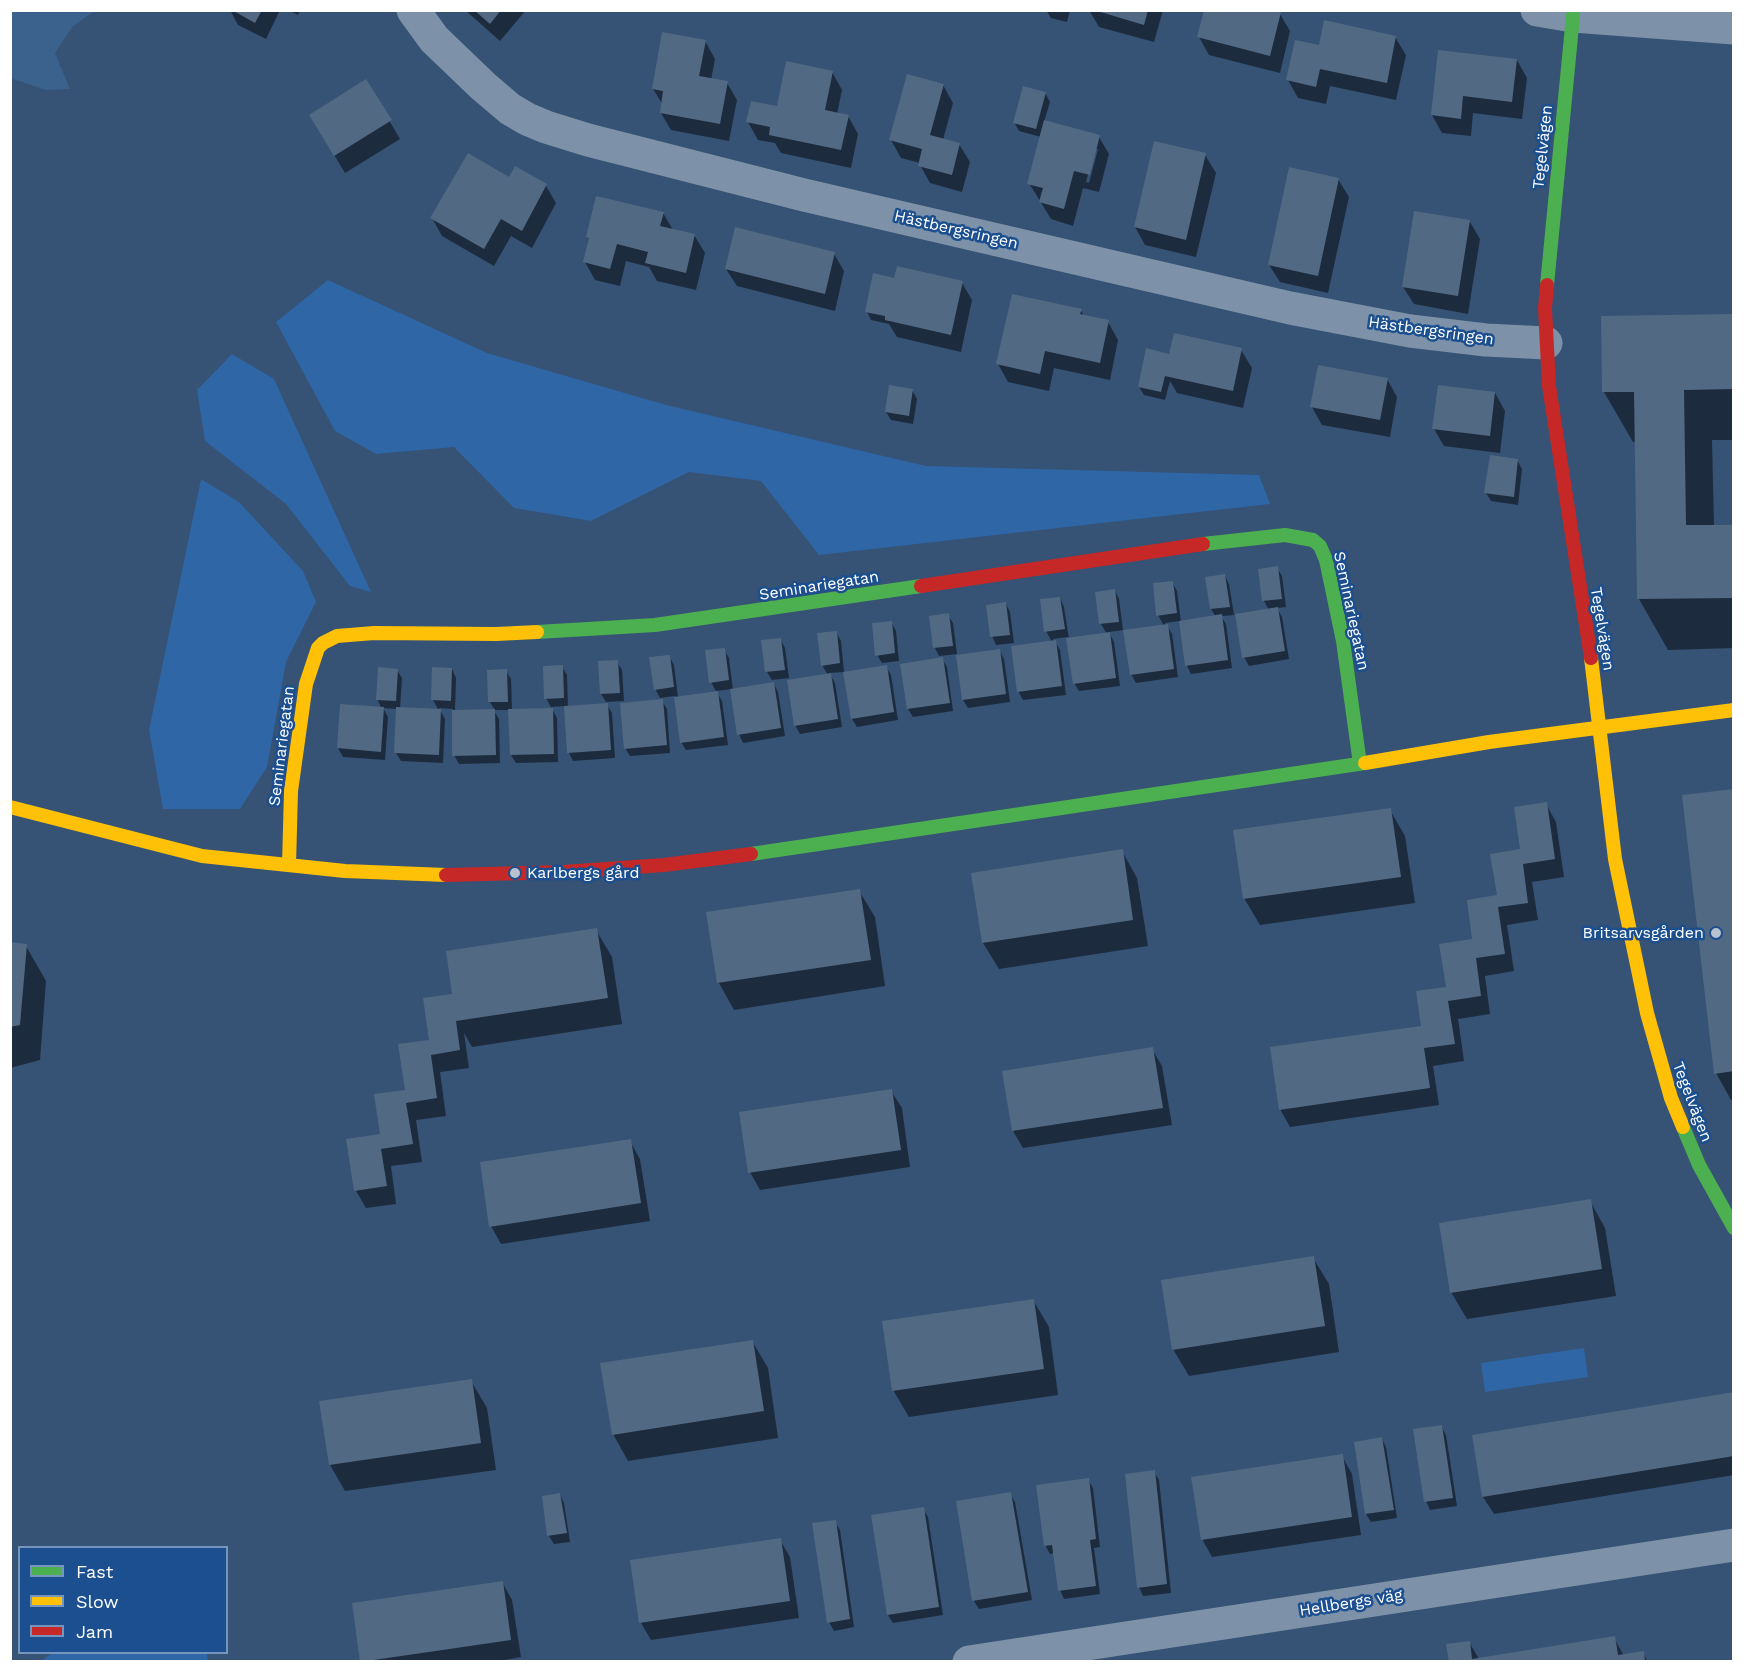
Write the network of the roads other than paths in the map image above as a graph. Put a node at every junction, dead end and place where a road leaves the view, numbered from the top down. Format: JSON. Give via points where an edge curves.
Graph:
{"nodes":[{"id":1,"x":413,"y":10,"type":"edge"},
{"id":2,"x":1537,"y":10,"type":"edge"},
{"id":3,"x":1573,"y":16,"type":"junction"},
{"id":4,"x":1734,"y":28,"type":"edge"},
{"id":5,"x":1546,"y":344,"type":"junction"},
{"id":6,"x":1734,"y":710,"type":"edge"},
{"id":7,"x":1599,"y":726,"type":"junction"},
{"id":8,"x":1360,"y":764,"type":"junction"},
{"id":9,"x":10,"y":807,"type":"edge"},
{"id":10,"x":289,"y":865,"type":"junction"},
{"id":11,"x":1734,"y":1228,"type":"edge"},
{"id":12,"x":1734,"y":1545,"type":"edge"},
{"id":13,"x":969,"y":1662,"type":"edge"}],
"edges":[{"from":1,"to":5,"type":"street","name":"Hästbergsringen","via":[[434,39],[510,109],[546,127],[588,140],[804,195],[1290,308],[1410,331]]},
{"from":2,"to":3,"type":"street"},
{"from":3,"to":4,"type":"street"},
{"from":3,"to":5,"type":"street","name":"Tegelvägen","via":[[1548,261]]},
{"from":5,"to":7,"type":"street","name":"Tegelvägen"},
{"from":6,"to":7,"type":"street"},
{"from":7,"to":8,"type":"street"},
{"from":7,"to":11,"type":"street","name":"Tegelvägen","via":[[1615,859],[1652,1038],[1667,1089],[1696,1158]]},
{"from":8,"to":10,"type":"street","via":[[664,865],[442,875],[345,872]]},
{"from":8,"to":10,"type":"street","name":"Seminariegatan","via":[[1343,641],[1320,546],[1312,540],[1285,535],[1256,537],[655,626],[337,636],[318,648],[306,684],[291,791]]},
{"from":9,"to":10,"type":"street","via":[[202,856]]},
{"from":12,"to":13,"type":"street","name":"Hellbergs väg"}]}
